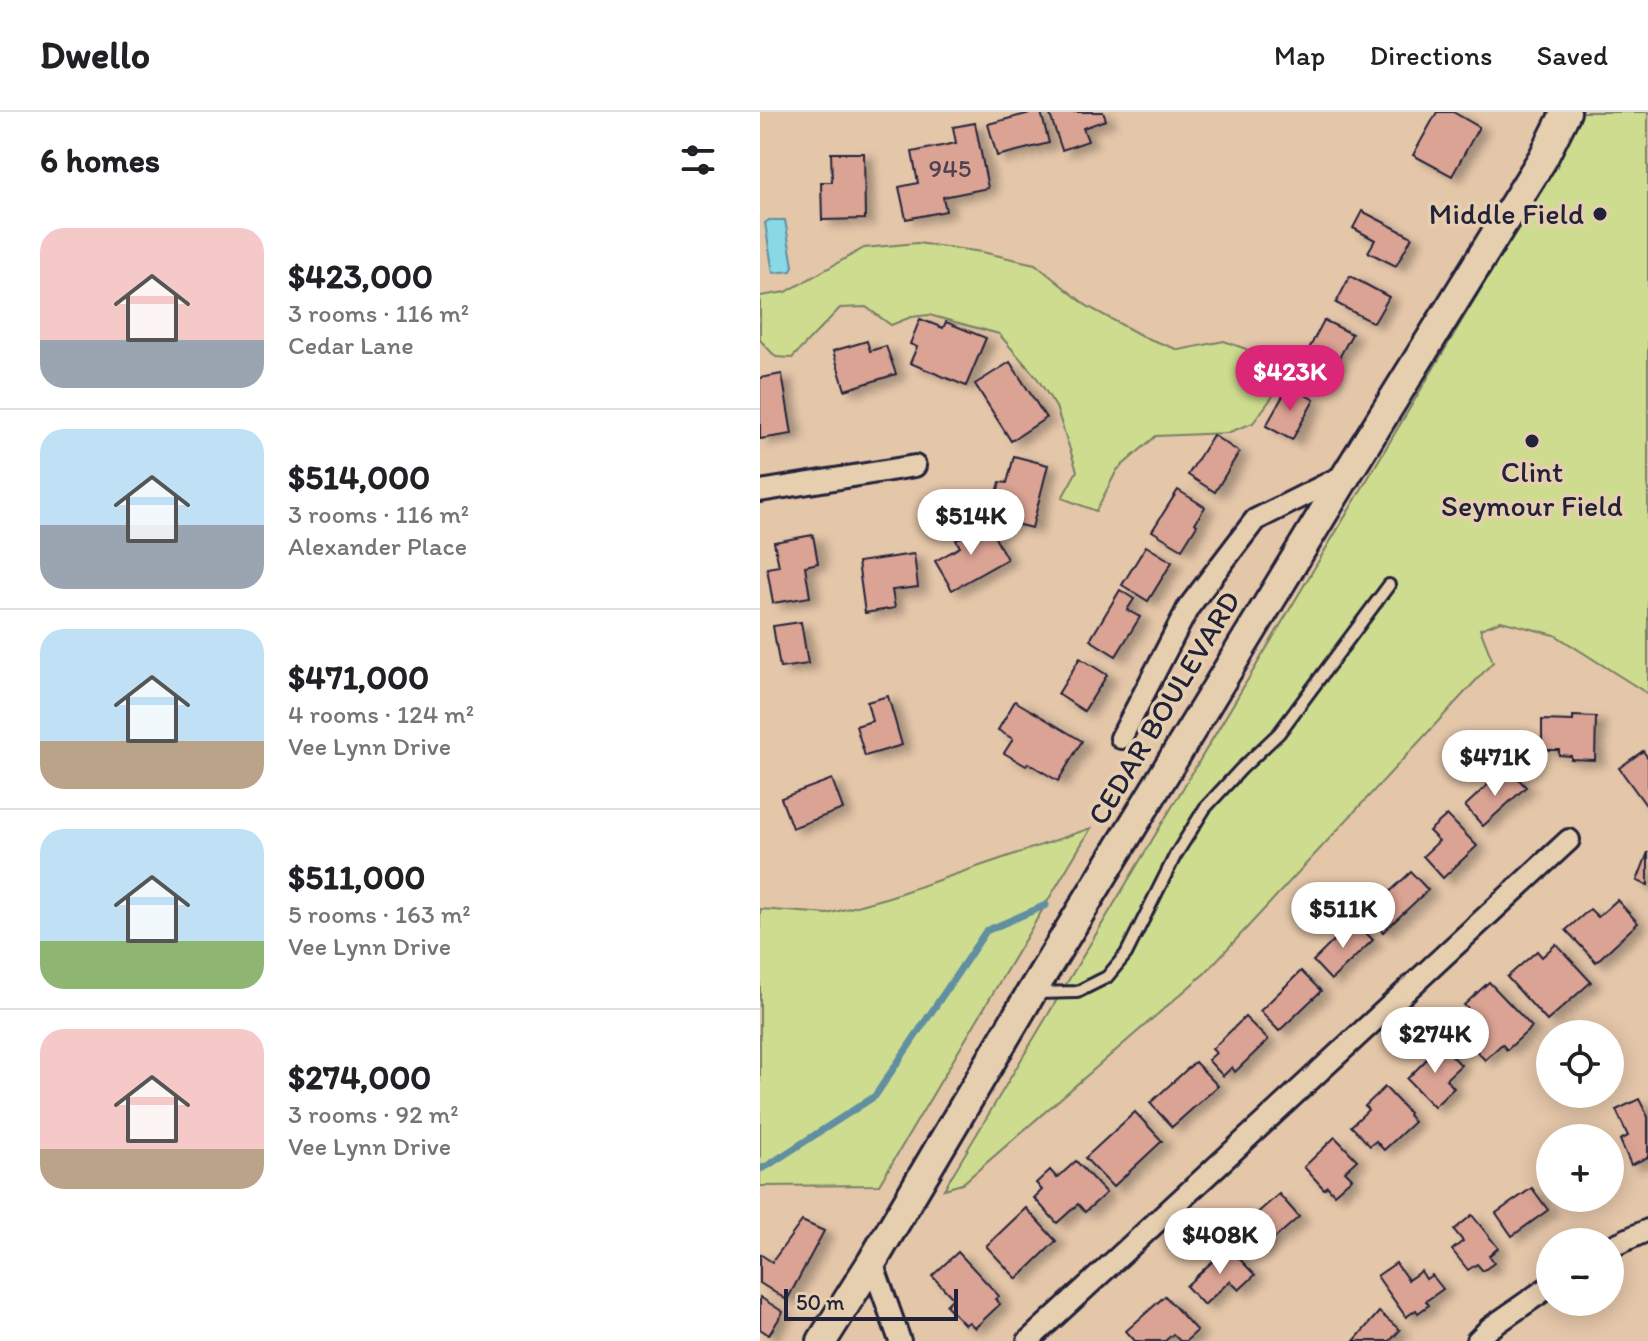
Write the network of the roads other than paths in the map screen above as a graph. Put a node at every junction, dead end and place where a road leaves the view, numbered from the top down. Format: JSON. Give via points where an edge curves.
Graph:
{"nodes":[{"id":1,"x":1566,"y":112,"type":"edge"},
{"id":2,"x":915,"y":466,"type":"dead end"},
{"id":3,"x":1347,"y":474,"type":"junction"},
{"id":4,"x":760,"y":491,"type":"edge"},
{"id":5,"x":1389,"y":585,"type":"dead end"},
{"id":6,"x":1121,"y":738,"type":"dead end"},
{"id":7,"x":1569,"y":840,"type":"dead end"},
{"id":8,"x":1031,"y":993,"type":"junction"},
{"id":9,"x":1648,"y":1230,"type":"edge"},
{"id":10,"x":1624,"y":1241,"type":"edge"},
{"id":11,"x":872,"y":1262,"type":"junction"},
{"id":12,"x":1536,"y":1296,"type":"edge"},
{"id":13,"x":822,"y":1341,"type":"edge"},
{"id":14,"x":900,"y":1341,"type":"edge"},
{"id":15,"x":1028,"y":1341,"type":"edge"},
{"id":16,"x":1477,"y":1341,"type":"edge"}],
"edges":[{"from":1,"to":3,"type":"street","name":"CEDAR BOULEVARD","via":[[1543,158]]},
{"from":2,"to":4,"type":"street"},
{"from":3,"to":6,"type":"street","via":[[1255,520],[1188,608]]},
{"from":3,"to":8,"type":"street","name":"CEDAR BOULEVARD"},
{"from":5,"to":8,"type":"lane","via":[[1279,733],[1205,808],[1126,954],[1107,977],[1077,992]]},
{"from":7,"to":15,"type":"street"},
{"from":8,"to":11,"type":"street","name":"CEDAR BOULEVARD"},
{"from":9,"to":10,"type":"street"},
{"from":11,"to":13,"type":"street","name":"CEDAR BOULEVARD"},
{"from":11,"to":14,"type":"street"},
{"from":12,"to":16,"type":"street"}]}
